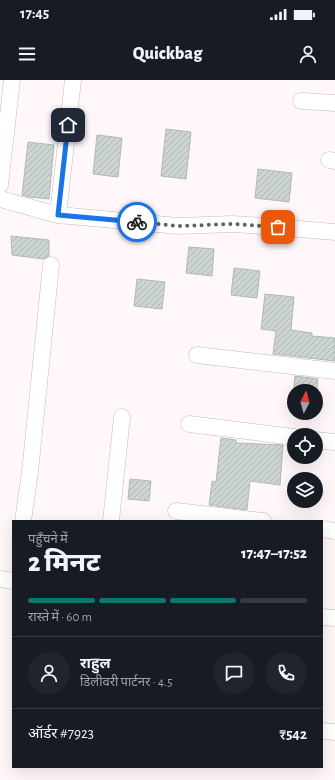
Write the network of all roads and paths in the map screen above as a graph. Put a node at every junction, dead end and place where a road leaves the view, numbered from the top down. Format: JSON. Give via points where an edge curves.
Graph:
{"nodes":[{"id":1,"x":12,"y":80,"type":"edge"},
{"id":2,"x":73,"y":80,"type":"edge"},
{"id":3,"x":301,"y":101,"type":"dead end"},
{"id":4,"x":335,"y":103,"type":"edge"},
{"id":5,"x":0,"y":185,"type":"edge"},
{"id":6,"x":0,"y":199,"type":"edge"},
{"id":7,"x":58,"y":215,"type":"junction"},
{"id":8,"x":335,"y":232,"type":"edge"},
{"id":9,"x":51,"y":265,"type":"dead end"},
{"id":10,"x":197,"y":355,"type":"dead end"},
{"id":11,"x":335,"y":371,"type":"edge"},
{"id":12,"x":122,"y":417,"type":"dead end"},
{"id":13,"x":189,"y":424,"type":"dead end"},
{"id":14,"x":287,"y":436,"type":"edge"},
{"id":15,"x":323,"y":441,"type":"edge"},
{"id":16,"x":335,"y":442,"type":"edge"},
{"id":17,"x":176,"y":511,"type":"dead end"},
{"id":18,"x":23,"y":520,"type":"edge"},
{"id":19,"x":111,"y":520,"type":"edge"},
{"id":20,"x":254,"y":520,"type":"edge"},
{"id":21,"x":323,"y":529,"type":"edge"},
{"id":22,"x":335,"y":531,"type":"edge"},
{"id":23,"x":0,"y":579,"type":"edge"},
{"id":24,"x":12,"y":581,"type":"edge"},
{"id":25,"x":323,"y":617,"type":"edge"},
{"id":26,"x":335,"y":618,"type":"edge"},
{"id":27,"x":323,"y":731,"type":"edge"},
{"id":28,"x":335,"y":732,"type":"edge"}],
"edges":[{"from":1,"to":5,"type":"street"},
{"from":2,"to":7,"type":"street"},
{"from":3,"to":4,"type":"street"},
{"from":6,"to":7,"type":"street"},
{"from":7,"to":8,"type":"street","via":[[178,226],[232,224]]},
{"from":9,"to":18,"type":"street"},
{"from":10,"to":11,"type":"street"},
{"from":12,"to":19,"type":"street"},
{"from":13,"to":14,"type":"street"},
{"from":15,"to":16,"type":"street"},
{"from":17,"to":20,"type":"street"},
{"from":21,"to":22,"type":"street"},
{"from":23,"to":24,"type":"street"},
{"from":25,"to":26,"type":"street"},
{"from":27,"to":28,"type":"street"}]}
